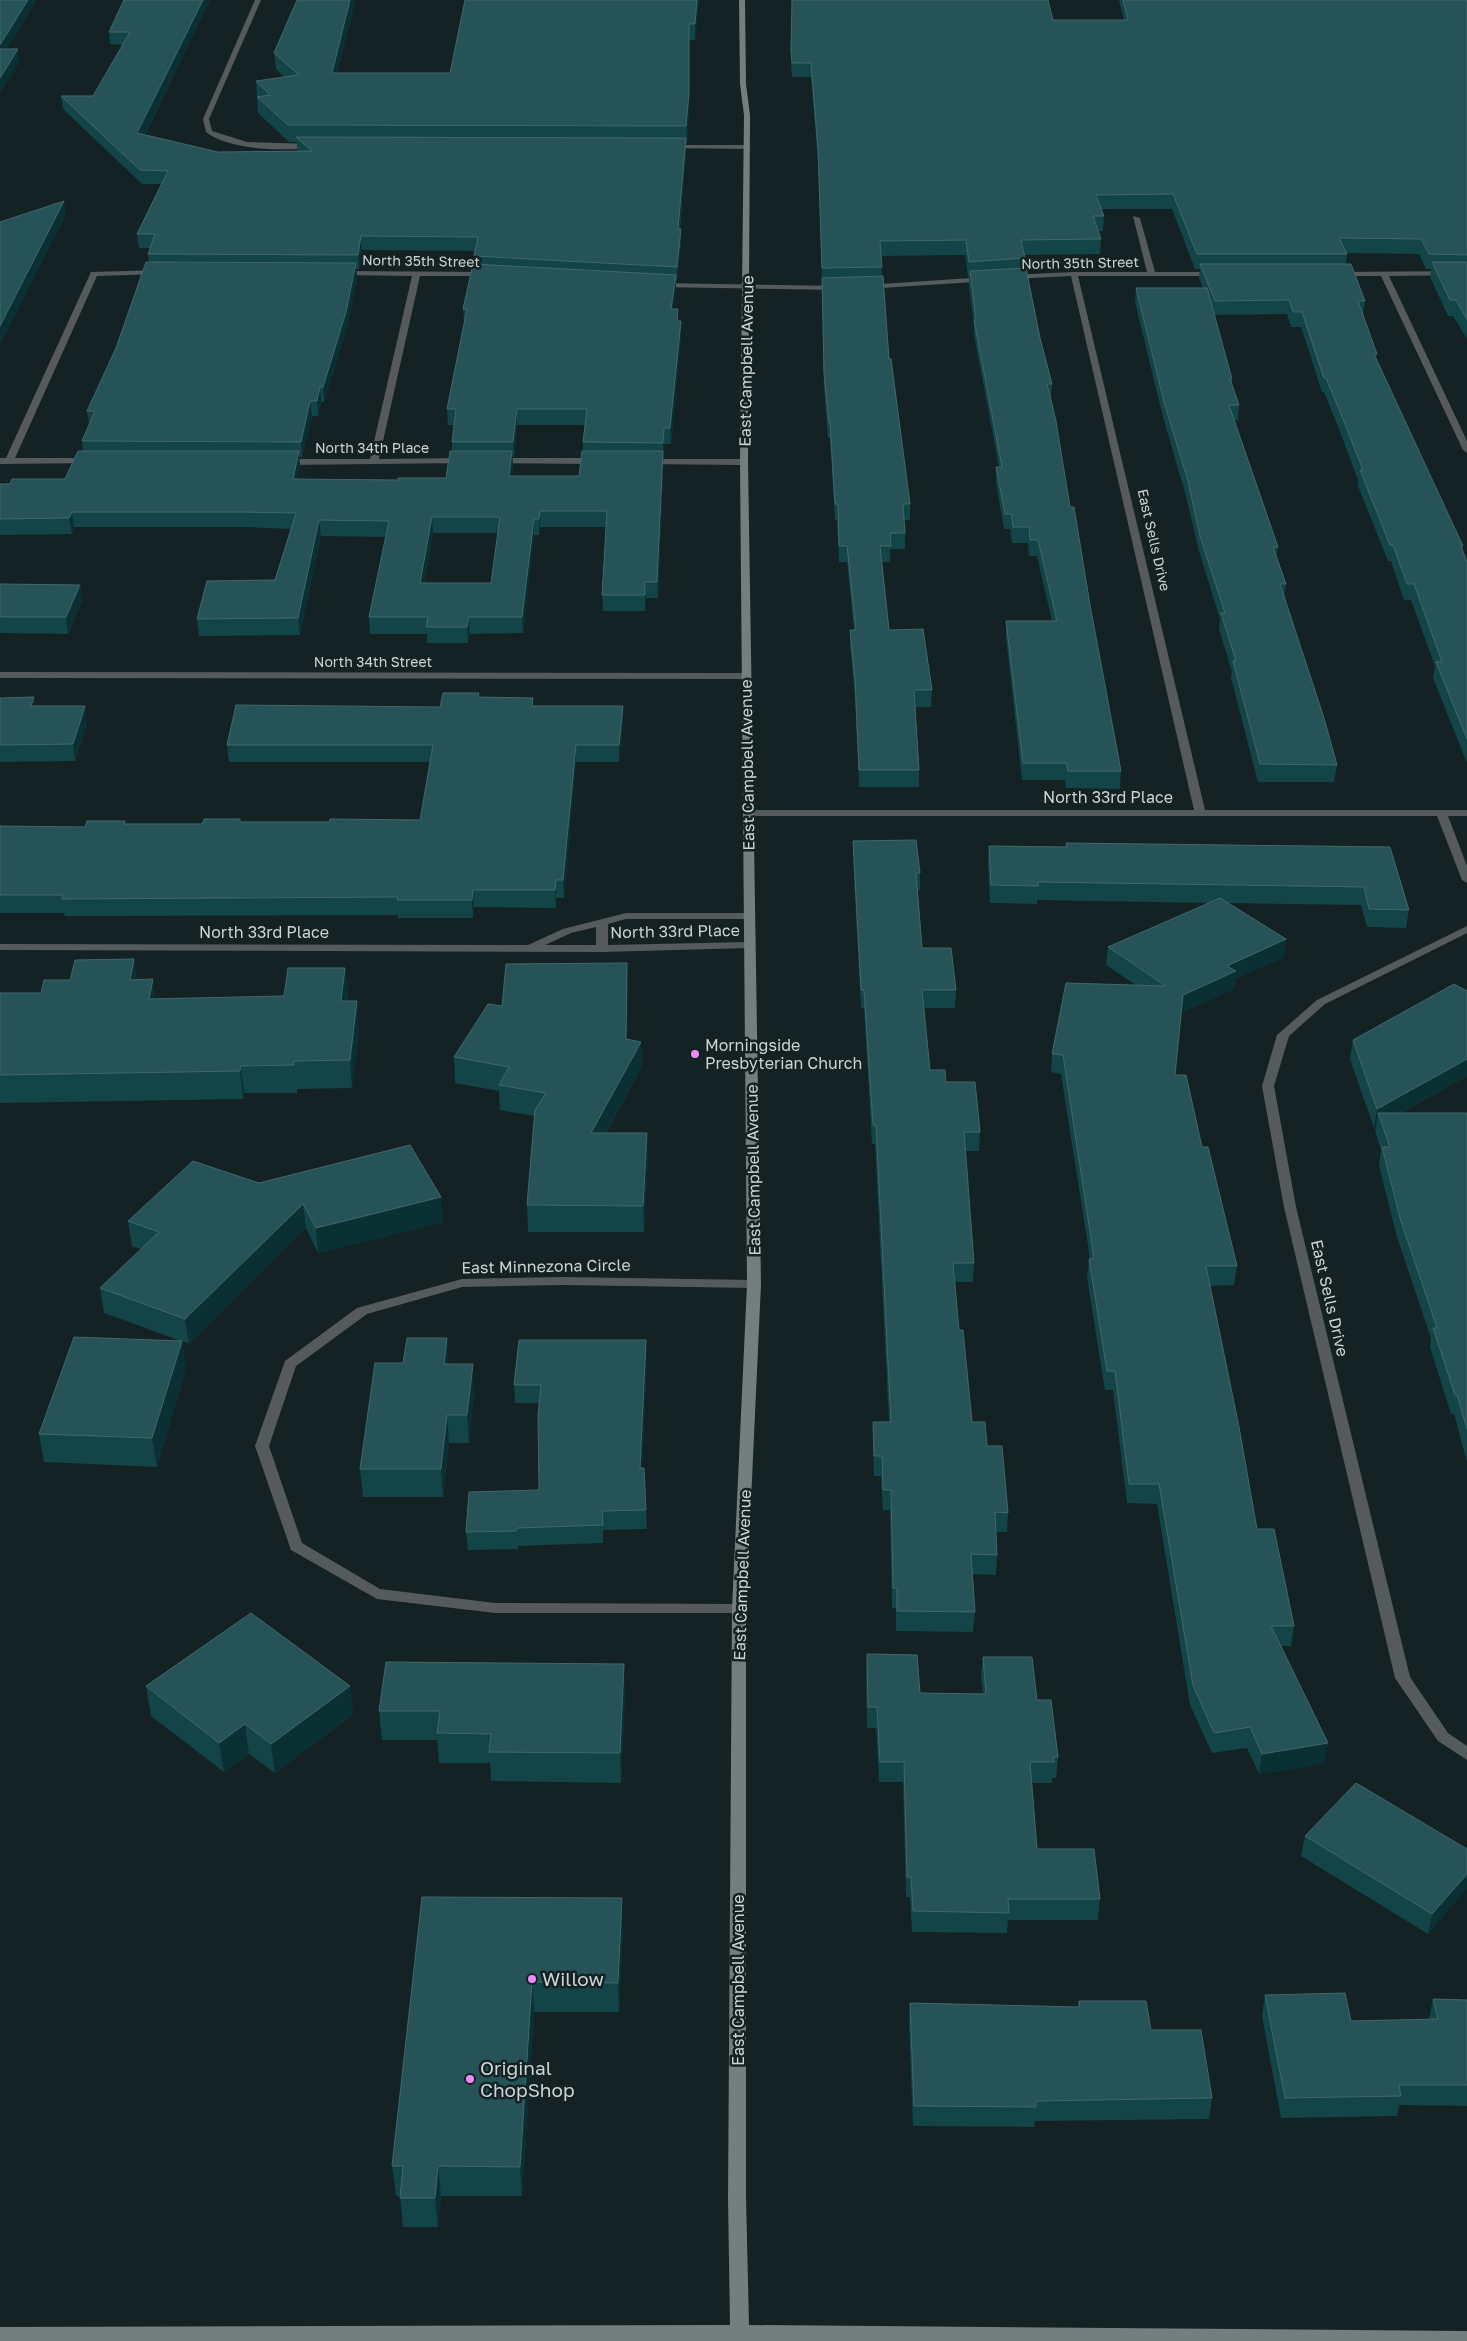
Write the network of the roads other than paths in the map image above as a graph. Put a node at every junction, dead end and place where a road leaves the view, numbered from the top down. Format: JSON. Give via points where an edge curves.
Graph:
{"nodes":[{"id":1,"x":258,"y":0,"type":"edge"},
{"id":2,"x":742,"y":0,"type":"edge"},
{"id":3,"x":323,"y":146,"type":"edge"},
{"id":4,"x":665,"y":147,"type":"edge"},
{"id":5,"x":748,"y":147,"type":"junction"},
{"id":6,"x":1136,"y":218,"type":"edge"},
{"id":7,"x":169,"y":272,"type":"edge"},
{"id":8,"x":332,"y":273,"type":"edge"},
{"id":9,"x":418,"y":273,"type":"junction"},
{"id":10,"x":1467,"y":273,"type":"edge"},
{"id":11,"x":498,"y":274,"type":"edge"},
{"id":12,"x":1074,"y":274,"type":"junction"},
{"id":13,"x":1152,"y":274,"type":"junction"},
{"id":14,"x":1228,"y":274,"type":"edge"},
{"id":15,"x":1325,"y":274,"type":"edge"},
{"id":16,"x":1384,"y":274,"type":"junction"},
{"id":17,"x":991,"y":278,"type":"edge"},
{"id":18,"x":1001,"y":278,"type":"edge"},
{"id":19,"x":647,"y":284,"type":"edge"},
{"id":20,"x":746,"y":287,"type":"junction"},
{"id":21,"x":1467,"y":450,"type":"edge"},
{"id":22,"x":4,"y":461,"type":"edge"},
{"id":23,"x":97,"y":461,"type":"edge"},
{"id":24,"x":490,"y":461,"type":"edge"},
{"id":25,"x":605,"y":461,"type":"edge"},
{"id":26,"x":270,"y":462,"type":"edge"},
{"id":27,"x":374,"y":462,"type":"junction"},
{"id":28,"x":471,"y":462,"type":"edge"},
{"id":29,"x":634,"y":462,"type":"edge"},
{"id":30,"x":744,"y":462,"type":"junction"},
{"id":31,"x":0,"y":675,"type":"edge"},
{"id":32,"x":746,"y":676,"type":"junction"},
{"id":33,"x":748,"y":813,"type":"junction"},
{"id":34,"x":1200,"y":813,"type":"junction"},
{"id":35,"x":1441,"y":813,"type":"junction"},
{"id":36,"x":1467,"y":813,"type":"edge"},
{"id":37,"x":1467,"y":880,"type":"edge"},
{"id":38,"x":749,"y":916,"type":"junction"},
{"id":39,"x":602,"y":922,"type":"junction"},
{"id":40,"x":1467,"y":929,"type":"edge"},
{"id":41,"x":749,"y":945,"type":"junction"},
{"id":42,"x":0,"y":948,"type":"edge"},
{"id":43,"x":529,"y":949,"type":"junction"},
{"id":44,"x":602,"y":949,"type":"junction"},
{"id":45,"x":754,"y":1284,"type":"junction"},
{"id":46,"x":739,"y":1609,"type":"junction"},
{"id":47,"x":1467,"y":1754,"type":"edge"},
{"id":48,"x":0,"y":2336,"type":"edge"},
{"id":49,"x":740,"y":2338,"type":"edge"},
{"id":50,"x":1467,"y":2339,"type":"edge"}],
"edges":[{"from":1,"to":3,"type":"street","via":[[206,119],[208,132],[228,142],[247,145]]},
{"from":2,"to":5,"type":"street","name":"East Campbell Avenue","via":[[742,84]]},
{"from":4,"to":5,"type":"street"},
{"from":5,"to":20,"type":"street","name":"East Campbell Avenue"},
{"from":6,"to":13,"type":"street"},
{"from":7,"to":22,"type":"street","via":[[94,274]]},
{"from":8,"to":9,"type":"street","name":"North 35th Street"},
{"from":9,"to":11,"type":"street","name":"North 35th Street"},
{"from":9,"to":27,"type":"street"},
{"from":10,"to":16,"type":"street"},
{"from":12,"to":13,"type":"street","name":"North 35th Street"},
{"from":12,"to":18,"type":"street","name":"North 35th Street"},
{"from":12,"to":34,"type":"street","name":"East Sells Drive"},
{"from":13,"to":14,"type":"street","name":"North 35th Street"},
{"from":15,"to":16,"type":"street"},
{"from":16,"to":21,"type":"street"},
{"from":17,"to":20,"type":"street","via":[[850,287]]},
{"from":19,"to":20,"type":"street"},
{"from":20,"to":30,"type":"street","name":"East Campbell Avenue"},
{"from":22,"to":23,"type":"street"},
{"from":24,"to":25,"type":"street"},
{"from":26,"to":27,"type":"street","name":"North 34th Place"},
{"from":27,"to":28,"type":"street","name":"North 34th Place"},
{"from":29,"to":30,"type":"street"},
{"from":30,"to":32,"type":"street","name":"East Campbell Avenue"},
{"from":31,"to":32,"type":"street","name":"North 34th Street"},
{"from":32,"to":33,"type":"street","name":"East Campbell Avenue"},
{"from":33,"to":34,"type":"street","name":"North 33rd Place"},
{"from":33,"to":38,"type":"street","name":"East Campbell Avenue"},
{"from":34,"to":35,"type":"street","name":"North 33rd Place"},
{"from":35,"to":36,"type":"street","name":"North 33rd Place"},
{"from":35,"to":37,"type":"street"},
{"from":38,"to":39,"type":"street","name":"North 33rd Place","via":[[626,916]]},
{"from":38,"to":41,"type":"street","name":"East Campbell Avenue"},
{"from":39,"to":43,"type":"street","name":"North 33rd Place","via":[[567,931]]},
{"from":39,"to":44,"type":"street","name":"North 33rd Place"},
{"from":40,"to":47,"type":"street","name":"East Sells Drive","via":[[1321,1002],[1283,1035],[1268,1086],[1290,1207],[1403,1678],[1443,1737]]},
{"from":41,"to":44,"type":"street","name":"North 33rd Place"},
{"from":41,"to":45,"type":"street","name":"East Campbell Avenue"},
{"from":42,"to":43,"type":"street","name":"North 33rd Place"},
{"from":43,"to":44,"type":"street","name":"North 33rd Place"},
{"from":45,"to":46,"type":"street","name":"East Campbell Avenue"},
{"from":45,"to":46,"type":"street","name":"East Minnezona Circle","via":[[462,1283],[362,1311],[290,1364],[262,1446],[296,1546],[378,1594],[495,1608]]},
{"from":46,"to":49,"type":"street","name":"East Campbell Avenue","via":[[737,2197]]},
{"from":48,"to":49,"type":"street"},
{"from":49,"to":50,"type":"street"}]}
